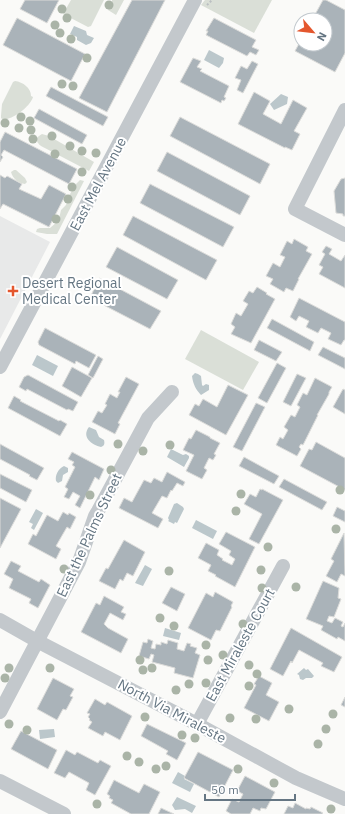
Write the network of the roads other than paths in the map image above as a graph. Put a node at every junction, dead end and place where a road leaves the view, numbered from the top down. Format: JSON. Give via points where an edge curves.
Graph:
{"nodes":[{"id":1,"x":195,"y":0,"type":"edge"},
{"id":2,"x":345,"y":110,"type":"edge"},
{"id":3,"x":345,"y":235,"type":"edge"},
{"id":4,"x":0,"y":367,"type":"edge"},
{"id":5,"x":172,"y":392,"type":"dead end"},
{"id":6,"x":283,"y":566,"type":"dead end"},
{"id":7,"x":0,"y":620,"type":"edge"},
{"id":8,"x":37,"y":641,"type":"junction"},
{"id":9,"x":0,"y":712,"type":"edge"},
{"id":10,"x":197,"y":724,"type":"junction"},
{"id":11,"x":0,"y":781,"type":"edge"},
{"id":12,"x":345,"y":799,"type":"edge"},
{"id":13,"x":64,"y":814,"type":"edge"}],
"edges":[{"from":1,"to":4,"type":"street","name":"East Mel Avenue"},
{"from":2,"to":3,"type":"street","via":[[295,209]]},
{"from":5,"to":8,"type":"street","name":"East the Palms Street","via":[[148,418],[95,516],[78,563]]},
{"from":6,"to":10,"type":"street","name":"East Miraleste Court"},
{"from":7,"to":8,"type":"street","name":"North Via Miraleste"},
{"from":8,"to":9,"type":"street","name":"East the Palms Street"},
{"from":8,"to":10,"type":"street","name":"North Via Miraleste"},
{"from":10,"to":12,"type":"street","name":"North Via Miraleste","via":[[296,778]]},
{"from":11,"to":13,"type":"street"}]}
